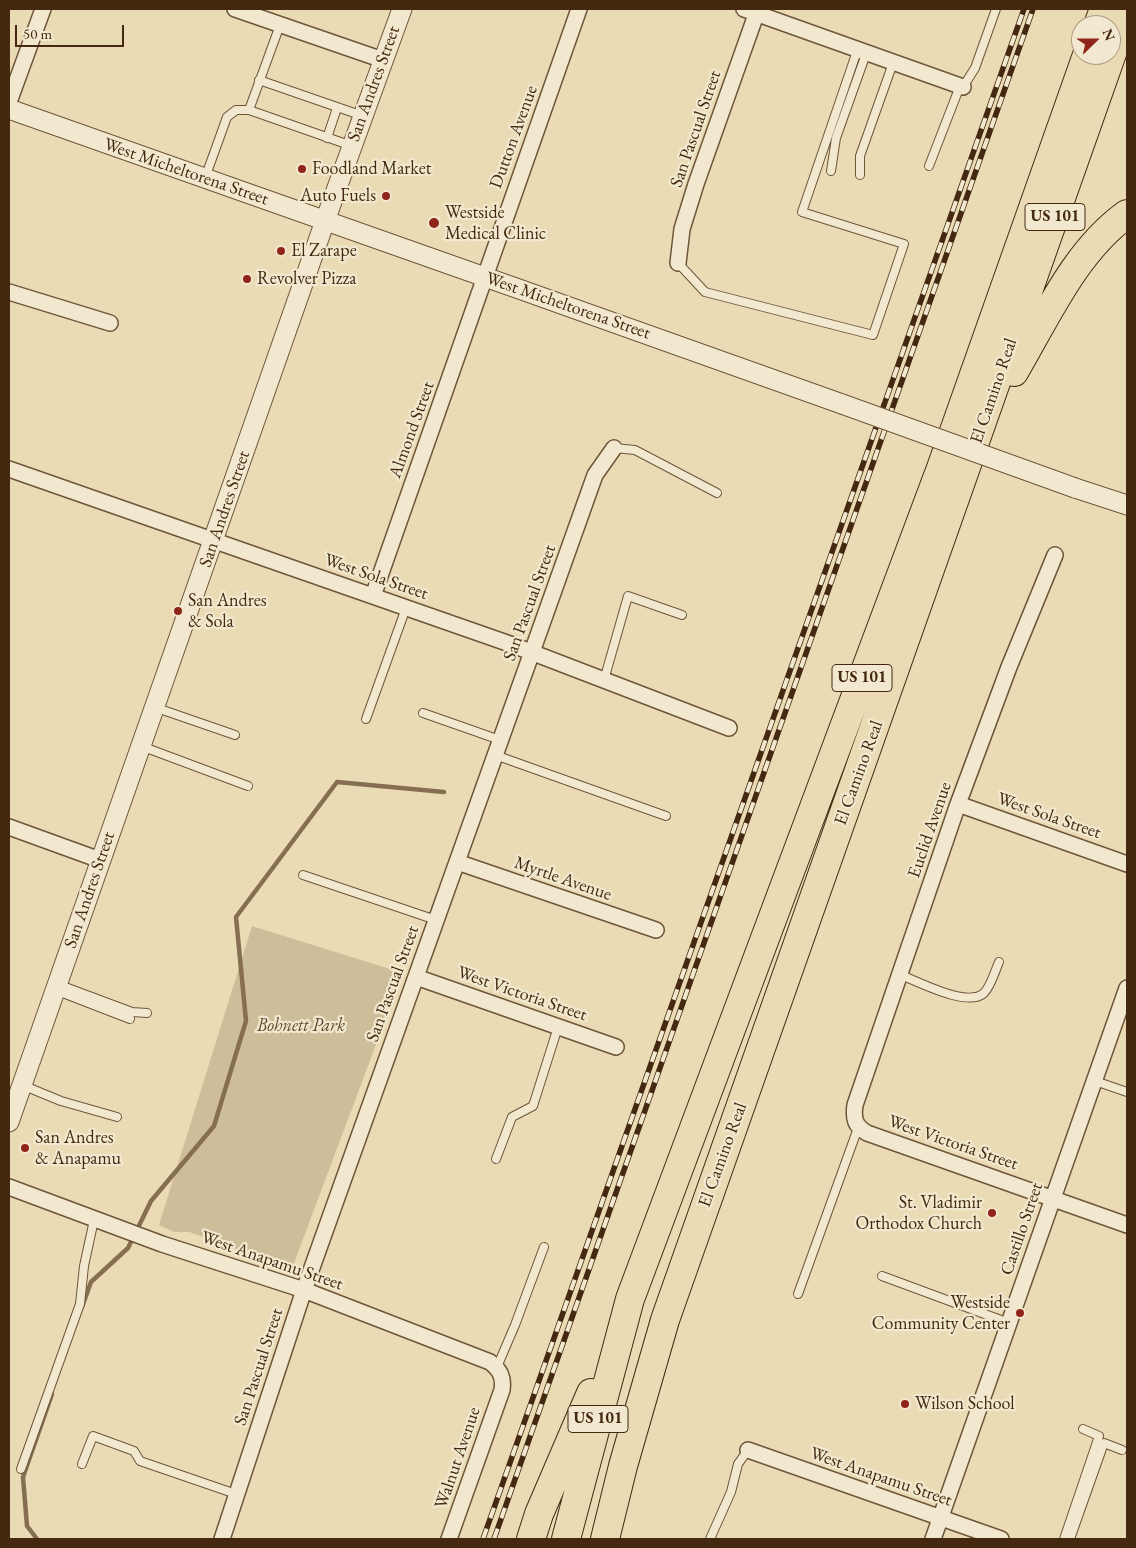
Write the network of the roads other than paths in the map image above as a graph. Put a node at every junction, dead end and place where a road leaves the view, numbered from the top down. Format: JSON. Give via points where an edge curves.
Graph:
{"nodes":[{"id":1,"x":43,"y":9,"type":"edge"},
{"id":2,"x":235,"y":9,"type":"edge"},
{"id":3,"x":402,"y":9,"type":"edge"},
{"id":4,"x":579,"y":9,"type":"edge"},
{"id":5,"x":996,"y":9,"type":"edge"},
{"id":6,"x":753,"y":10,"type":"edge"},
{"id":7,"x":1127,"y":11,"type":"edge"},
{"id":8,"x":280,"y":26,"type":"junction"},
{"id":9,"x":862,"y":52,"type":"junction"},
{"id":10,"x":384,"y":60,"type":"junction"},
{"id":11,"x":893,"y":63,"type":"junction"},
{"id":12,"x":1083,"y":65,"type":"edge"},
{"id":13,"x":260,"y":80,"type":"junction"},
{"id":14,"x":962,"y":86,"type":"junction"},
{"id":15,"x":9,"y":102,"type":"edge"},
{"id":16,"x":338,"y":108,"type":"junction"},
{"id":17,"x":9,"y":109,"type":"edge"},
{"id":18,"x":249,"y":110,"type":"junction"},
{"id":19,"x":363,"y":116,"type":"junction"},
{"id":20,"x":326,"y":138,"type":"junction"},
{"id":21,"x":352,"y":146,"type":"junction"},
{"id":22,"x":929,"y":166,"type":"dead end"},
{"id":23,"x":831,"y":171,"type":"dead end"},
{"id":24,"x":860,"y":175,"type":"dead end"},
{"id":25,"x":205,"y":179,"type":"junction"},
{"id":26,"x":1127,"y":214,"type":"edge"},
{"id":27,"x":325,"y":221,"type":"junction"},
{"id":28,"x":678,"y":263,"type":"joint"},
{"id":29,"x":486,"y":278,"type":"junction"},
{"id":30,"x":9,"y":292,"type":"edge"},
{"id":31,"x":110,"y":323,"type":"dead end"},
{"id":32,"x":984,"y":423,"type":"junction"},
{"id":33,"x":614,"y":448,"type":"joint"},
{"id":34,"x":9,"y":469,"type":"edge"},
{"id":35,"x":717,"y":493,"type":"dead end"},
{"id":36,"x":1127,"y":505,"type":"edge"},
{"id":37,"x":213,"y":540,"type":"junction"},
{"id":38,"x":1055,"y":555,"type":"dead end"},
{"id":39,"x":373,"y":596,"type":"junction"},
{"id":40,"x":406,"y":608,"type":"junction"},
{"id":41,"x":682,"y":615,"type":"dead end"},
{"id":42,"x":532,"y":652,"type":"junction"},
{"id":43,"x":604,"y":680,"type":"junction"},
{"id":44,"x":154,"y":708,"type":"junction"},
{"id":45,"x":423,"y":713,"type":"dead end"},
{"id":46,"x":366,"y":720,"type":"dead end"},
{"id":47,"x":728,"y":728,"type":"dead end"},
{"id":48,"x":235,"y":735,"type":"dead end"},
{"id":49,"x":500,"y":740,"type":"junction"},
{"id":50,"x":141,"y":746,"type":"junction"},
{"id":51,"x":495,"y":755,"type":"junction"},
{"id":52,"x":248,"y":786,"type":"dead end"},
{"id":53,"x":958,"y":804,"type":"junction"},
{"id":54,"x":666,"y":816,"type":"dead end"},
{"id":55,"x":9,"y":827,"type":"edge"},
{"id":56,"x":100,"y":860,"type":"junction"},
{"id":57,"x":457,"y":862,"type":"junction"},
{"id":58,"x":1127,"y":864,"type":"edge"},
{"id":59,"x":303,"y":875,"type":"dead end"},
{"id":60,"x":436,"y":920,"type":"junction"},
{"id":61,"x":656,"y":930,"type":"dead end"},
{"id":62,"x":999,"y":962,"type":"dead end"},
{"id":63,"x":900,"y":975,"type":"junction"},
{"id":64,"x":416,"y":977,"type":"junction"},
{"id":65,"x":56,"y":987,"type":"junction"},
{"id":66,"x":1127,"y":988,"type":"edge"},
{"id":67,"x":147,"y":1014,"type":"dead end"},
{"id":68,"x":130,"y":1019,"type":"dead end"},
{"id":69,"x":558,"y":1027,"type":"junction"},
{"id":70,"x":616,"y":1047,"type":"dead end"},
{"id":71,"x":1095,"y":1081,"type":"junction"},
{"id":72,"x":22,"y":1085,"type":"junction"},
{"id":73,"x":1127,"y":1092,"type":"edge"},
{"id":74,"x":117,"y":1117,"type":"dead end"},
{"id":75,"x":9,"y":1122,"type":"edge"},
{"id":76,"x":857,"y":1125,"type":"junction"},
{"id":77,"x":496,"y":1159,"type":"dead end"},
{"id":78,"x":9,"y":1187,"type":"edge"},
{"id":79,"x":1053,"y":1197,"type":"junction"},
{"id":80,"x":101,"y":1222,"type":"junction"},
{"id":81,"x":1127,"y":1225,"type":"edge"},
{"id":82,"x":544,"y":1247,"type":"dead end"},
{"id":83,"x":882,"y":1276,"type":"dead end"},
{"id":84,"x":304,"y":1290,"type":"junction"},
{"id":85,"x":798,"y":1294,"type":"dead end"},
{"id":86,"x":630,"y":1299,"type":"junction"},
{"id":87,"x":1009,"y":1323,"type":"junction"},
{"id":88,"x":497,"y":1367,"type":"junction"},
{"id":89,"x":1083,"y":1429,"type":"dead end"},
{"id":90,"x":748,"y":1450,"type":"joint"},
{"id":91,"x":1122,"y":1450,"type":"dead end"},
{"id":92,"x":82,"y":1464,"type":"dead end"},
{"id":93,"x":623,"y":1466,"type":"junction"},
{"id":94,"x":21,"y":1469,"type":"dead end"},
{"id":95,"x":236,"y":1494,"type":"junction"},
{"id":96,"x":941,"y":1518,"type":"junction"},
{"id":97,"x":222,"y":1539,"type":"edge"},
{"id":98,"x":449,"y":1539,"type":"edge"},
{"id":99,"x":532,"y":1539,"type":"edge"},
{"id":100,"x":566,"y":1539,"type":"edge"},
{"id":101,"x":605,"y":1539,"type":"edge"},
{"id":102,"x":621,"y":1539,"type":"edge"},
{"id":103,"x":710,"y":1539,"type":"edge"},
{"id":104,"x":934,"y":1539,"type":"edge"},
{"id":105,"x":1001,"y":1539,"type":"edge"},
{"id":106,"x":1064,"y":1539,"type":"edge"},
{"id":107,"x":1070,"y":1539,"type":"edge"}],
"edges":[{"from":1,"to":15,"type":"street"},
{"from":2,"to":8,"type":"street"},
{"from":3,"to":10,"type":"street","name":"San Andres Street"},
{"from":4,"to":29,"type":"street","name":"Dutton Avenue"},
{"from":5,"to":14,"type":"lane","via":[[975,68]]},
{"from":6,"to":9,"type":"street"},
{"from":6,"to":28,"type":"street","name":"San Pascual Street","via":[[685,220]]},
{"from":7,"to":32,"type":"highway","name":"El Camino Real","number":"US 101"},
{"from":8,"to":10,"type":"street"},
{"from":8,"to":13,"type":"lane"},
{"from":9,"to":11,"type":"street"},
{"from":9,"to":23,"type":"lane","via":[[836,138]]},
{"from":9,"to":28,"type":"lane","via":[[802,212],[904,244],[873,334],[705,292]]},
{"from":10,"to":19,"type":"street","name":"San Andres Street"},
{"from":11,"to":14,"type":"street"},
{"from":11,"to":24,"type":"lane","via":[[860,156]]},
{"from":12,"to":86,"type":"highway","name":"El Camino Real","number":"US 101","via":[[941,468]]},
{"from":13,"to":16,"type":"lane"},
{"from":13,"to":18,"type":"lane"},
{"from":14,"to":22,"type":"lane"},
{"from":16,"to":19,"type":"lane"},
{"from":16,"to":20,"type":"lane"},
{"from":17,"to":25,"type":"street","name":"West Micheltorena Street"},
{"from":18,"to":20,"type":"lane"},
{"from":18,"to":25,"type":"lane","via":[[236,110],[228,117]]},
{"from":19,"to":21,"type":"street","name":"San Andres Street"},
{"from":20,"to":21,"type":"lane"},
{"from":21,"to":27,"type":"street","name":"San Andres Street"},
{"from":25,"to":27,"type":"street","name":"West Micheltorena Street"},
{"from":26,"to":32,"type":"highway","via":[[1097,239],[1082,258]]},
{"from":27,"to":29,"type":"street","name":"West Micheltorena Street"},
{"from":27,"to":37,"type":"street","name":"San Andres Street"},
{"from":29,"to":36,"type":"street","name":"West Micheltorena Street","bridge":true},
{"from":29,"to":39,"type":"street","name":"Almond Street"},
{"from":30,"to":31,"type":"street"},
{"from":32,"to":93,"type":"highway","name":"El Camino Real","number":"US 101","via":[[665,1320]]},
{"from":33,"to":35,"type":"lane","via":[[634,450]]},
{"from":33,"to":42,"type":"street","name":"San Pascual Street","via":[[595,476]]},
{"from":34,"to":37,"type":"street","name":"West Sola Street"},
{"from":37,"to":39,"type":"street","name":"West Sola Street"},
{"from":37,"to":44,"type":"street","name":"San Andres Street"},
{"from":38,"to":53,"type":"street","name":"Euclid Avenue"},
{"from":39,"to":40,"type":"street","name":"West Sola Street"},
{"from":40,"to":42,"type":"street","name":"West Sola Street"},
{"from":40,"to":46,"type":"lane"},
{"from":41,"to":43,"type":"lane","via":[[628,596]]},
{"from":42,"to":43,"type":"street","name":"West Sola Street"},
{"from":42,"to":49,"type":"street","name":"San Pascual Street"},
{"from":43,"to":47,"type":"street","name":"West Sola Street"},
{"from":44,"to":48,"type":"lane"},
{"from":44,"to":50,"type":"street","name":"San Andres Street"},
{"from":45,"to":49,"type":"lane"},
{"from":49,"to":51,"type":"street","name":"San Pascual Street"},
{"from":50,"to":52,"type":"lane"},
{"from":50,"to":56,"type":"street","name":"San Andres Street"},
{"from":51,"to":54,"type":"lane"},
{"from":51,"to":57,"type":"street","name":"San Pascual Street"},
{"from":53,"to":58,"type":"street","name":"West Sola Street"},
{"from":53,"to":63,"type":"street","name":"Euclid Avenue"},
{"from":55,"to":56,"type":"street"},
{"from":56,"to":65,"type":"street","name":"San Andres Street"},
{"from":57,"to":60,"type":"street","name":"San Pascual Street"},
{"from":57,"to":61,"type":"street","name":"Myrtle Avenue"},
{"from":59,"to":60,"type":"lane"},
{"from":60,"to":64,"type":"street","name":"San Pascual Street"},
{"from":62,"to":63,"type":"lane","via":[[986,991],[972,999],[961,998]]},
{"from":63,"to":76,"type":"street","name":"Euclid Avenue","via":[[855,1104]]},
{"from":64,"to":69,"type":"street","name":"West Victoria Street"},
{"from":64,"to":84,"type":"street","name":"San Pascual Street"},
{"from":65,"to":67,"type":"lane"},
{"from":65,"to":68,"type":"lane"},
{"from":65,"to":72,"type":"street","name":"San Andres Street"},
{"from":66,"to":71,"type":"street","name":"Castillo Street"},
{"from":69,"to":70,"type":"street","name":"West Victoria Street"},
{"from":69,"to":77,"type":"lane","via":[[533,1106],[512,1117]]},
{"from":71,"to":73,"type":"lane"},
{"from":71,"to":79,"type":"street","name":"Castillo Street"},
{"from":72,"to":74,"type":"lane","via":[[61,1101]]},
{"from":72,"to":75,"type":"street","name":"San Andres Street"},
{"from":76,"to":79,"type":"street","name":"West Victoria Street","via":[[867,1133]]},
{"from":76,"to":85,"type":"lane"},
{"from":78,"to":80,"type":"street","name":"West Anapamu Street"},
{"from":79,"to":81,"type":"street","name":"West Victoria Street"},
{"from":79,"to":87,"type":"street","name":"Castillo Street"},
{"from":80,"to":84,"type":"street","name":"West Anapamu Street"},
{"from":80,"to":94,"type":"lane","via":[[84,1266],[80,1304]]},
{"from":82,"to":88,"type":"lane"},
{"from":83,"to":87,"type":"lane"},
{"from":84,"to":88,"type":"street","name":"West Anapamu Street"},
{"from":84,"to":95,"type":"street","name":"San Pascual Street"},
{"from":86,"to":99,"type":"highway","via":[[539,1514]]},
{"from":86,"to":100,"type":"highway","name":"El Camino Real","number":"US 101"},
{"from":87,"to":96,"type":"street","name":"Castillo Street"},
{"from":88,"to":98,"type":"street","name":"Walnut Avenue","via":[[502,1390]]},
{"from":89,"to":106,"type":"lane","via":[[1099,1436]]},
{"from":90,"to":96,"type":"street","name":"West Anapamu Street"},
{"from":90,"to":103,"type":"lane","via":[[738,1464],[731,1492]]},
{"from":91,"to":107,"type":"lane","via":[[1104,1443]]},
{"from":92,"to":95,"type":"lane","via":[[93,1436],[134,1451],[140,1461]]},
{"from":93,"to":101,"type":"highway","name":"El Camino Real","number":"US 101"},
{"from":93,"to":102,"type":"highway","via":[[624,1528]]},
{"from":95,"to":97,"type":"street","name":"San Pascual Street"},
{"from":96,"to":104,"type":"street","name":"Castillo Street"},
{"from":96,"to":105,"type":"street","name":"West Anapamu Street"}]}
